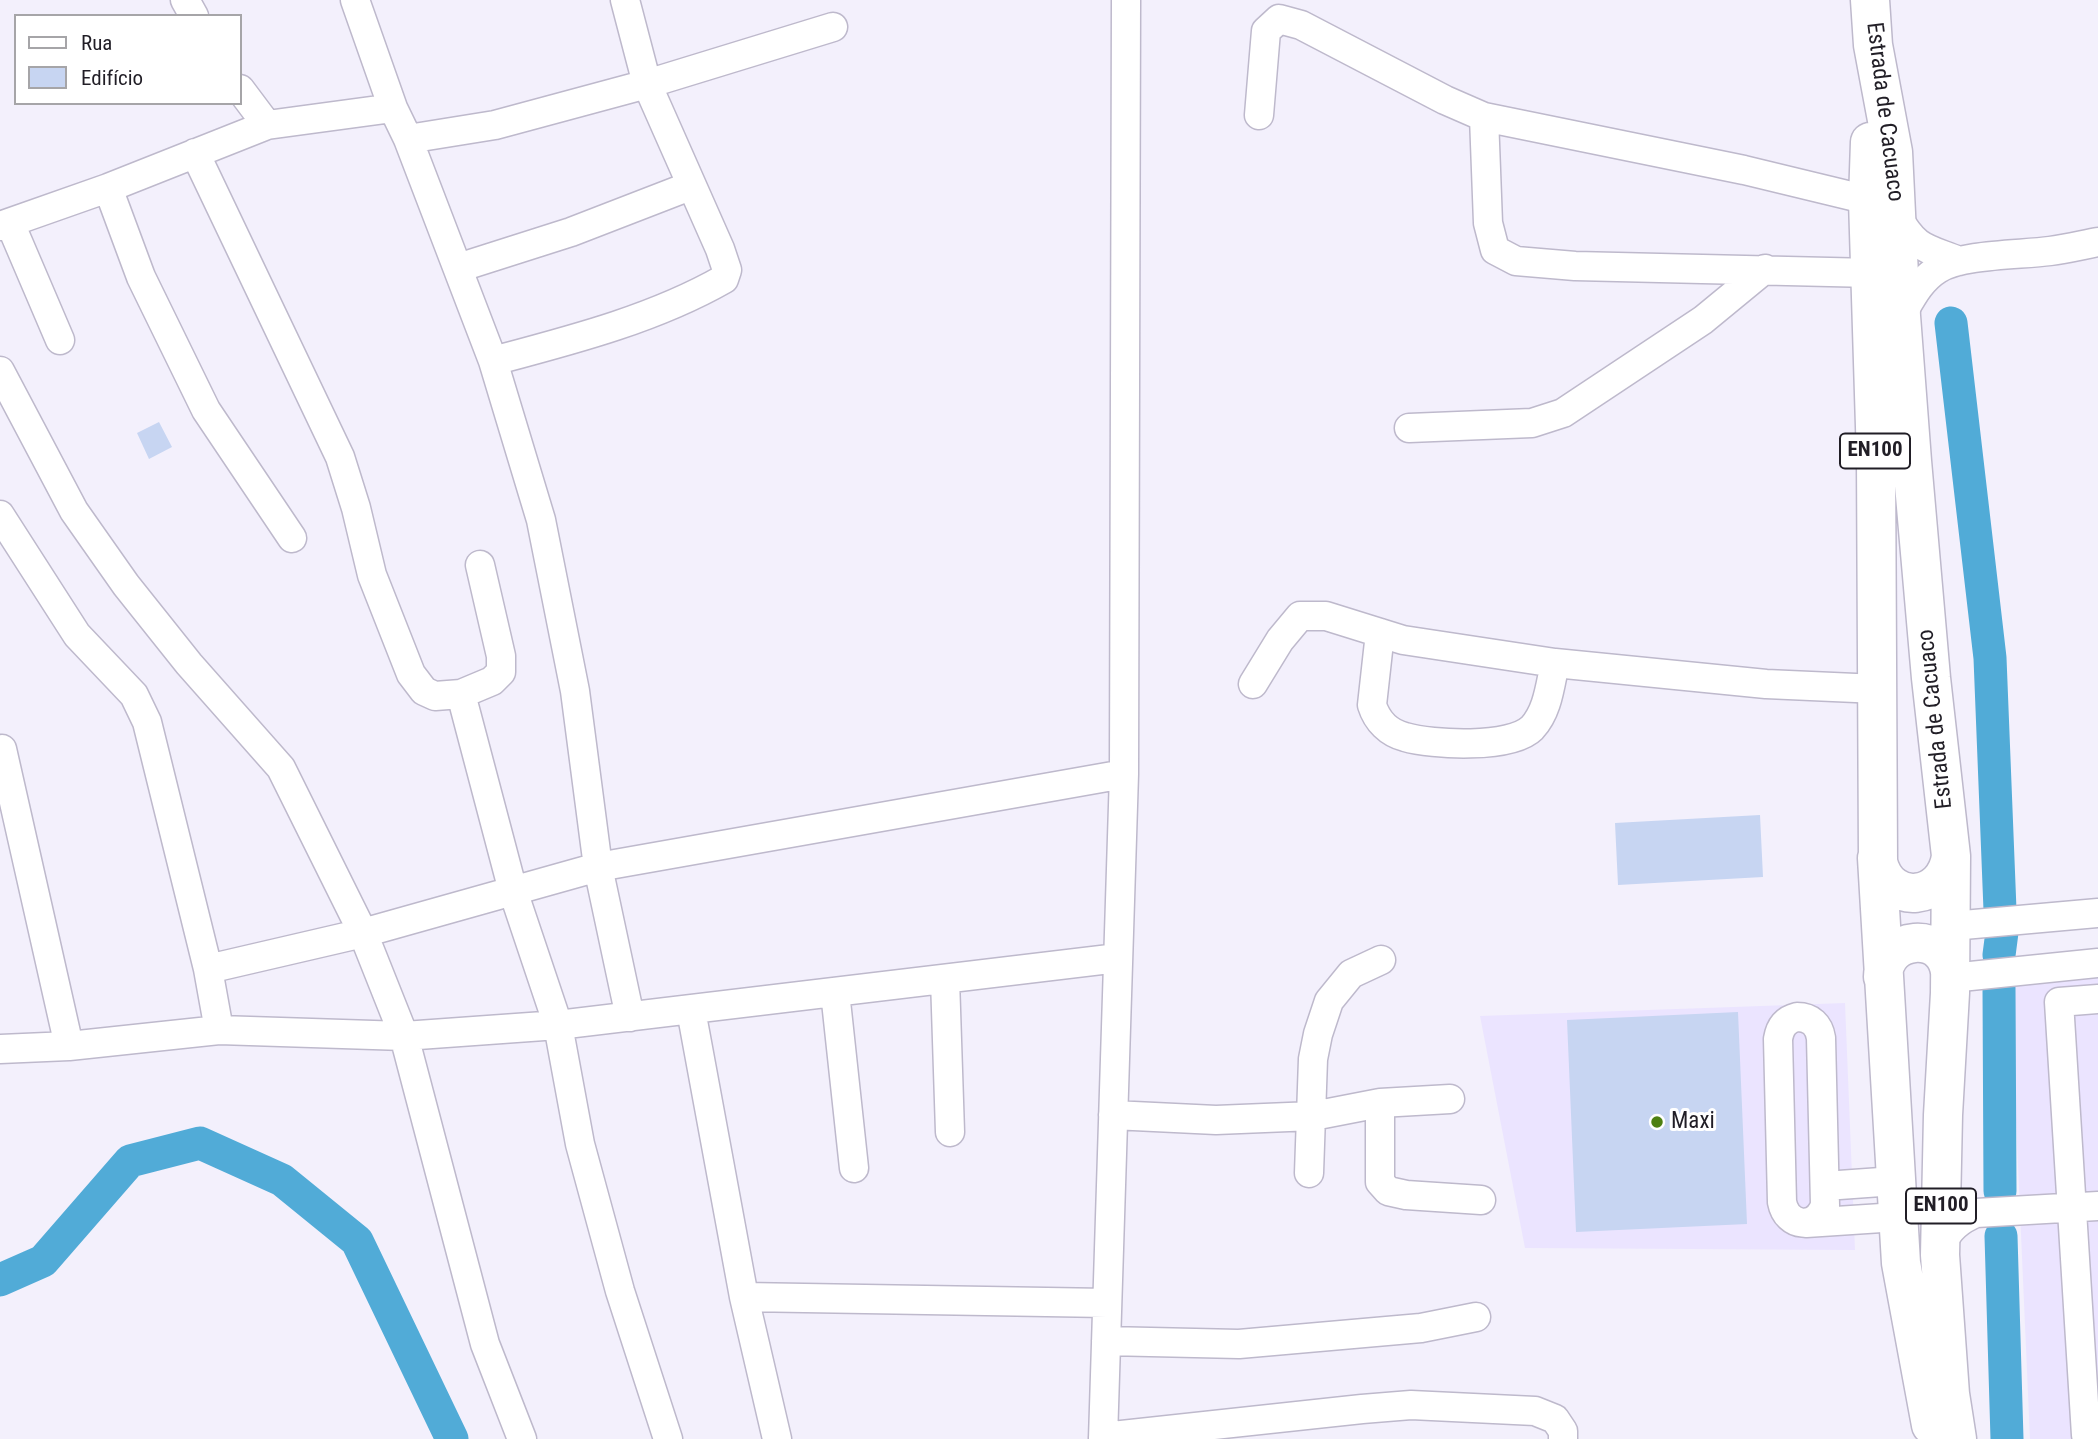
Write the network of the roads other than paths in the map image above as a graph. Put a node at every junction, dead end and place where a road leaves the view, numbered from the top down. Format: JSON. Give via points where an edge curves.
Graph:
{"nodes":[{"id":1,"x":355,"y":0,"type":"edge"},
{"id":2,"x":625,"y":0,"type":"edge"},
{"id":3,"x":1126,"y":0,"type":"edge"},
{"id":4,"x":1870,"y":0,"type":"edge"},
{"id":5,"x":833,"y":26,"type":"dead end"},
{"id":6,"x":647,"y":84,"type":"junction"},
{"id":7,"x":242,"y":92,"type":"edge"},
{"id":8,"x":393,"y":108,"type":"junction"},
{"id":9,"x":1259,"y":115,"type":"dead end"},
{"id":10,"x":1484,"y":117,"type":"junction"},
{"id":11,"x":267,"y":125,"type":"junction"},
{"id":12,"x":408,"y":139,"type":"junction"},
{"id":13,"x":195,"y":153,"type":"junction"},
{"id":14,"x":690,"y":186,"type":"junction"},
{"id":15,"x":108,"y":188,"type":"junction"},
{"id":16,"x":1883,"y":208,"type":"junction"},
{"id":17,"x":5,"y":224,"type":"edge"},
{"id":18,"x":2098,"y":242,"type":"edge"},
{"id":19,"x":1959,"y":261,"type":"junction"},
{"id":20,"x":457,"y":268,"type":"junction"},
{"id":21,"x":1765,"y":269,"type":"junction"},
{"id":22,"x":1872,"y":273,"type":"junction"},
{"id":23,"x":1901,"y":316,"type":"junction"},
{"id":24,"x":60,"y":340,"type":"dead end"},
{"id":25,"x":494,"y":361,"type":"junction"},
{"id":26,"x":0,"y":371,"type":"edge"},
{"id":27,"x":1409,"y":428,"type":"dead end"},
{"id":28,"x":0,"y":514,"type":"edge"},
{"id":29,"x":292,"y":538,"type":"dead end"},
{"id":30,"x":480,"y":565,"type":"dead end"},
{"id":31,"x":1380,"y":633,"type":"junction"},
{"id":32,"x":1555,"y":663,"type":"junction"},
{"id":33,"x":1253,"y":684,"type":"dead end"},
{"id":34,"x":1878,"y":689,"type":"junction"},
{"id":35,"x":461,"y":694,"type":"junction"},
{"id":36,"x":2,"y":749,"type":"dead end"},
{"id":37,"x":1124,"y":774,"type":"junction"},
{"id":38,"x":1877,"y":856,"type":"junction"},
{"id":39,"x":1951,"y":856,"type":"junction"},
{"id":40,"x":598,"y":867,"type":"junction"},
{"id":41,"x":513,"y":891,"type":"junction"},
{"id":42,"x":2098,"y":913,"type":"edge"},
{"id":43,"x":1952,"y":926,"type":"junction"},
{"id":44,"x":363,"y":933,"type":"junction"},
{"id":45,"x":1118,"y":958,"type":"junction"},
{"id":46,"x":1381,"y":960,"type":"dead end"},
{"id":47,"x":2098,"y":963,"type":"edge"},
{"id":48,"x":208,"y":969,"type":"junction"},
{"id":49,"x":1974,"y":974,"type":"junction"},
{"id":50,"x":1883,"y":977,"type":"junction"},
{"id":51,"x":944,"y":979,"type":"junction"},
{"id":52,"x":835,"y":992,"type":"junction"},
{"id":53,"x":2098,"y":999,"type":"edge"},
{"id":54,"x":691,"y":1010,"type":"junction"},
{"id":55,"x":631,"y":1017,"type":"junction"},
{"id":56,"x":558,"y":1025,"type":"junction"},
{"id":57,"x":219,"y":1030,"type":"junction"},
{"id":58,"x":404,"y":1037,"type":"junction"},
{"id":59,"x":69,"y":1046,"type":"junction"},
{"id":60,"x":0,"y":1049,"type":"edge"},
{"id":61,"x":1450,"y":1099,"type":"dead end"},
{"id":62,"x":1380,"y":1103,"type":"junction"},
{"id":63,"x":1113,"y":1115,"type":"junction"},
{"id":64,"x":1312,"y":1116,"type":"junction"},
{"id":65,"x":950,"y":1132,"type":"dead end"},
{"id":66,"x":854,"y":1168,"type":"dead end"},
{"id":67,"x":1309,"y":1173,"type":"dead end"},
{"id":68,"x":1942,"y":1182,"type":"junction"},
{"id":69,"x":1825,"y":1185,"type":"junction"},
{"id":70,"x":1896,"y":1199,"type":"junction"},
{"id":71,"x":1481,"y":1200,"type":"dead end"},
{"id":72,"x":2085,"y":1206,"type":"edge"},
{"id":73,"x":1976,"y":1213,"type":"junction"},
{"id":74,"x":1806,"y":1223,"type":"junction"},
{"id":75,"x":1941,"y":1245,"type":"junction"},
{"id":76,"x":744,"y":1297,"type":"junction"},
{"id":77,"x":1107,"y":1303,"type":"junction"},
{"id":78,"x":1476,"y":1317,"type":"dead end"},
{"id":79,"x":1106,"y":1341,"type":"junction"},
{"id":80,"x":2098,"y":1434,"type":"edge"},
{"id":81,"x":1103,"y":1438,"type":"edge"},
{"id":82,"x":522,"y":1439,"type":"edge"},
{"id":83,"x":668,"y":1439,"type":"edge"},
{"id":84,"x":777,"y":1439,"type":"edge"},
{"id":85,"x":1563,"y":1439,"type":"edge"},
{"id":86,"x":1933,"y":1439,"type":"edge"},
{"id":87,"x":1957,"y":1439,"type":"edge"}],
"edges":[{"from":1,"to":8,"type":"street"},
{"from":2,"to":6,"type":"street"},
{"from":3,"to":37,"type":"street"},
{"from":4,"to":16,"type":"highway","name":"Estrada de Cacuaco","number":"EN100"},
{"from":5,"to":6,"type":"street"},
{"from":6,"to":12,"type":"street","via":[[495,125]]},
{"from":6,"to":14,"type":"street"},
{"from":7,"to":11,"type":"street"},
{"from":8,"to":11,"type":"street"},
{"from":8,"to":12,"type":"street"},
{"from":9,"to":10,"type":"street","via":[[1266,31],[1279,19],[1301,25]]},
{"from":10,"to":16,"type":"street","via":[[1731,167]]},
{"from":10,"to":21,"type":"street","via":[[1488,223],[1495,250],[1516,261],[1575,266]]},
{"from":11,"to":13,"type":"street"},
{"from":12,"to":20,"type":"street"},
{"from":13,"to":15,"type":"street"},
{"from":13,"to":35,"type":"street","via":[[340,457],[372,575],[411,674],[424,691],[435,696]]},
{"from":14,"to":20,"type":"street","via":[[571,232]]},
{"from":14,"to":25,"type":"street","via":[[720,249],[727,270],[724,279],[584,337]]},
{"from":15,"to":17,"type":"street"},
{"from":15,"to":29,"type":"street","via":[[141,277],[206,410]]},
{"from":16,"to":19,"type":"street","via":[[1920,247]]},
{"from":16,"to":22,"type":"highway","number":"EN100"},
{"from":16,"to":23,"type":"highway","name":"Estrada de Cacuaco","number":"EN100"},
{"from":17,"to":24,"type":"street"},
{"from":18,"to":19,"type":"street"},
{"from":19,"to":23,"type":"street","via":[[1927,277]]},
{"from":20,"to":25,"type":"street"},
{"from":21,"to":22,"type":"street"},
{"from":21,"to":27,"type":"street","via":[[1703,320],[1563,413],[1532,423]]},
{"from":22,"to":34,"type":"highway","number":"EN100"},
{"from":23,"to":39,"type":"highway","name":"Estrada de Cacuaco","number":"EN100","via":[[1931,678]]},
{"from":25,"to":40,"type":"street","via":[[541,520],[575,691]]},
{"from":26,"to":44,"type":"street","via":[[74,511],[111,564],[189,664],[281,768]]},
{"from":28,"to":48,"type":"street","via":[[77,635],[134,695],[147,722]]},
{"from":30,"to":35,"type":"street","via":[[502,656],[501,672],[492,681]]},
{"from":31,"to":32,"type":"street"},
{"from":31,"to":32,"type":"street","via":[[1372,705],[1382,724],[1405,737],[1452,743],[1510,740],[1531,729],[1545,709]]},
{"from":31,"to":33,"type":"street","via":[[1326,616],[1300,616]]},
{"from":32,"to":34,"type":"street","via":[[1766,684]]},
{"from":34,"to":38,"type":"highway","number":"EN100"},
{"from":35,"to":41,"type":"street"},
{"from":36,"to":59,"type":"street"},
{"from":37,"to":40,"type":"street"},
{"from":37,"to":45,"type":"street"},
{"from":38,"to":39,"type":"highway","via":[[1881,874],[1889,883],[1917,893],[1939,883]]},
{"from":38,"to":50,"type":"highway","number":"EN100"},
{"from":39,"to":43,"type":"highway","name":"Estrada de Cacuaco","number":"EN100"},
{"from":40,"to":41,"type":"street"},
{"from":40,"to":55,"type":"street"},
{"from":41,"to":44,"type":"street"},
{"from":41,"to":56,"type":"street"},
{"from":42,"to":43,"type":"street"},
{"from":43,"to":49,"type":"highway","name":"Estrada de Cacuaco","number":"EN100"},
{"from":44,"to":48,"type":"street"},
{"from":44,"to":58,"type":"street"},
{"from":45,"to":51,"type":"street"},
{"from":45,"to":63,"type":"street"},
{"from":46,"to":64,"type":"street","via":[[1351,974],[1329,1000],[1313,1059]]},
{"from":47,"to":49,"type":"street"},
{"from":48,"to":57,"type":"street"},
{"from":49,"to":50,"type":"highway","via":[[1947,962],[1928,944],[1912,942],[1889,956]]},
{"from":49,"to":68,"type":"highway","name":"Estrada de Cacuaco","number":"EN100"},
{"from":50,"to":70,"type":"highway","number":"EN100"},
{"from":51,"to":52,"type":"street"},
{"from":51,"to":65,"type":"street"},
{"from":52,"to":54,"type":"street"},
{"from":52,"to":66,"type":"street"},
{"from":53,"to":72,"type":"street","via":[[2059,1002]]},
{"from":54,"to":55,"type":"street"},
{"from":54,"to":76,"type":"street"},
{"from":55,"to":56,"type":"street"},
{"from":56,"to":58,"type":"street"},
{"from":56,"to":83,"type":"street","via":[[580,1144],[620,1291]]},
{"from":57,"to":58,"type":"street"},
{"from":57,"to":59,"type":"street"},
{"from":58,"to":82,"type":"street","via":[[485,1344]]},
{"from":59,"to":60,"type":"street"},
{"from":61,"to":62,"type":"street"},
{"from":62,"to":64,"type":"street"},
{"from":62,"to":71,"type":"street","via":[[1380,1182],[1388,1191]]},
{"from":63,"to":64,"type":"street","via":[[1216,1120]]},
{"from":63,"to":77,"type":"street"},
{"from":64,"to":67,"type":"street"},
{"from":68,"to":73,"type":"street","via":[[1955,1203]]},
{"from":68,"to":75,"type":"highway","name":"Estrada de Cacuaco","number":"EN100"},
{"from":69,"to":70,"type":"street"},
{"from":69,"to":74,"type":"street","via":[[1823,1211]]},
{"from":69,"to":74,"type":"street","via":[[1821,1034],[1814,1022],[1797,1017],[1785,1023],[1778,1039],[1782,1202],[1789,1218]]},
{"from":70,"to":74,"type":"street"},
{"from":70,"to":86,"type":"highway","number":"EN100","via":[[1901,1263]]},
{"from":72,"to":73,"type":"street"},
{"from":72,"to":80,"type":"street","via":[[2085,1435]]},
{"from":73,"to":75,"type":"street","via":[[1954,1226]]},
{"from":75,"to":87,"type":"highway","name":"Estrada de Cacuaco","number":"EN100"},
{"from":76,"to":77,"type":"street"},
{"from":76,"to":84,"type":"street"},
{"from":77,"to":79,"type":"street"},
{"from":78,"to":79,"type":"street","via":[[1421,1328],[1239,1344]]},
{"from":79,"to":81,"type":"street"},
{"from":81,"to":85,"type":"street","via":[[1411,1405],[1535,1411],[1555,1419]]}]}
